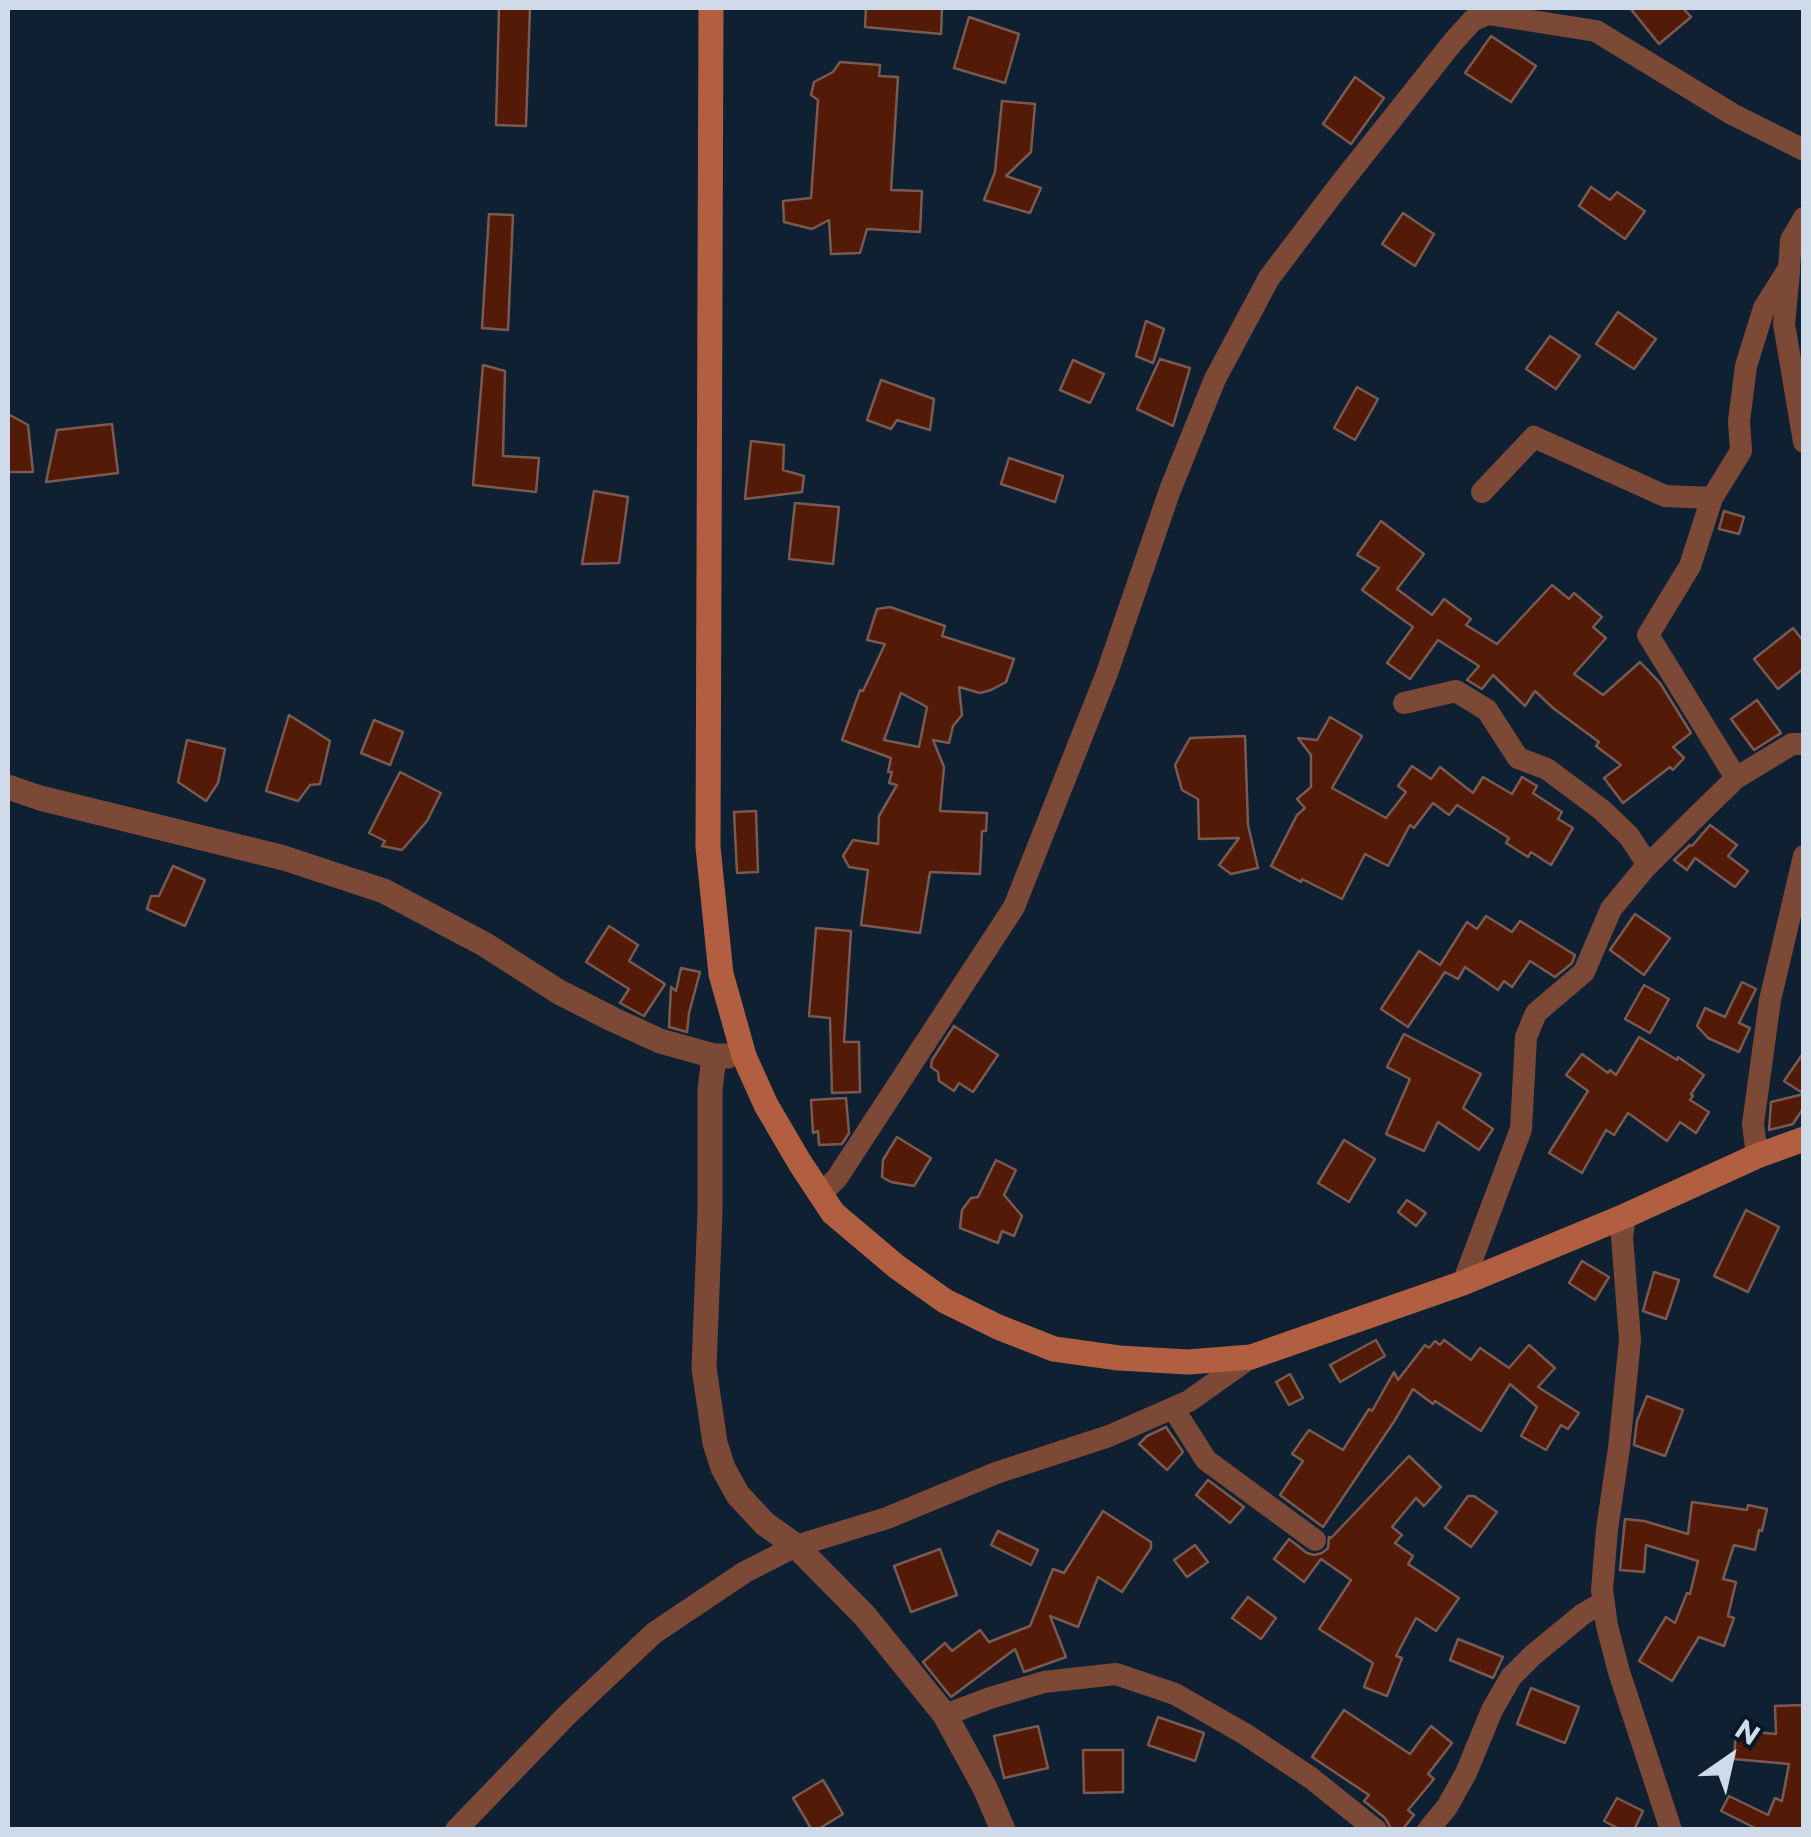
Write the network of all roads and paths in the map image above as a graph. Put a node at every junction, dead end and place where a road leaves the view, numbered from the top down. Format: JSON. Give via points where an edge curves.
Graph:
{"nodes":[{"id":1,"x":711,"y":8,"type":"edge"},
{"id":2,"x":1804,"y":150,"type":"edge"},
{"id":3,"x":1804,"y":218,"type":"edge"},
{"id":4,"x":1790,"y":268,"type":"junction"},
{"id":5,"x":1802,"y":431,"type":"edge"},
{"id":6,"x":1482,"y":492,"type":"dead end"},
{"id":7,"x":1712,"y":498,"type":"junction"},
{"id":8,"x":1404,"y":703,"type":"dead end"},
{"id":9,"x":1804,"y":744,"type":"edge"},
{"id":10,"x":1736,"y":778,"type":"junction"},
{"id":11,"x":8,"y":788,"type":"edge"},
{"id":12,"x":1804,"y":856,"type":"edge"},
{"id":13,"x":1648,"y":865,"type":"junction"},
{"id":14,"x":714,"y":1056,"type":"junction"},
{"id":15,"x":744,"y":1056,"type":"junction"},
{"id":16,"x":1804,"y":1138,"type":"edge"},
{"id":17,"x":1757,"y":1156,"type":"junction"},
{"id":18,"x":820,"y":1194,"type":"junction"},
{"id":19,"x":1625,"y":1216,"type":"junction"},
{"id":20,"x":1463,"y":1283,"type":"junction"},
{"id":21,"x":1252,"y":1357,"type":"junction"},
{"id":22,"x":1173,"y":1408,"type":"junction"},
{"id":23,"x":1315,"y":1540,"type":"dead end"},
{"id":24,"x":796,"y":1546,"type":"junction"},
{"id":25,"x":1604,"y":1602,"type":"junction"},
{"id":26,"x":945,"y":1715,"type":"junction"},
{"id":27,"x":456,"y":1830,"type":"edge"},
{"id":28,"x":1003,"y":1830,"type":"edge"},
{"id":29,"x":1376,"y":1830,"type":"edge"},
{"id":30,"x":1428,"y":1830,"type":"edge"},
{"id":31,"x":1671,"y":1830,"type":"edge"}],
"edges":[{"from":1,"to":15,"type":"main road","via":[[708,848],[720,974]]},
{"from":2,"to":18,"type":"street","via":[[1596,31],[1488,14],[1473,20],[1268,278],[1170,490],[1107,673],[1014,907],[837,1178]]},
{"from":3,"to":4,"type":"street","via":[[1791,240]]},
{"from":4,"to":5,"type":"street","via":[[1784,324]]},
{"from":4,"to":7,"type":"street","via":[[1764,308],[1746,366],[1741,450]]},
{"from":6,"to":7,"type":"street","via":[[1534,437],[1666,496]]},
{"from":7,"to":10,"type":"street","via":[[1690,566],[1648,635]]},
{"from":8,"to":13,"type":"street","via":[[1456,691],[1487,710],[1518,758],[1546,769],[1602,810]]},
{"from":9,"to":10,"type":"street","via":[[1792,744]]},
{"from":10,"to":13,"type":"street"},
{"from":11,"to":14,"type":"street","via":[[284,858],[384,891],[612,1020]]},
{"from":12,"to":17,"type":"street","via":[[1770,1000],[1753,1124]]},
{"from":13,"to":20,"type":"street","via":[[1612,909],[1584,972],[1536,1012],[1526,1037],[1522,1129]]},
{"from":14,"to":15,"type":"street"},
{"from":14,"to":24,"type":"street","via":[[704,1368],[714,1444],[738,1494]]},
{"from":15,"to":18,"type":"main road"},
{"from":16,"to":17,"type":"main road"},
{"from":17,"to":19,"type":"main road"},
{"from":18,"to":21,"type":"main road","via":[[833,1213],[945,1301],[1026,1338],[1119,1358]]},
{"from":19,"to":20,"type":"main road"},
{"from":19,"to":25,"type":"street","via":[[1630,1340]]},
{"from":20,"to":21,"type":"main road"},
{"from":21,"to":22,"type":"street"},
{"from":22,"to":23,"type":"street","via":[[1206,1460]]},
{"from":22,"to":24,"type":"street","via":[[888,1518]]},
{"from":24,"to":26,"type":"street","via":[[865,1616]]},
{"from":24,"to":27,"type":"street","via":[[654,1633]]},
{"from":25,"to":30,"type":"street","via":[[1511,1677],[1466,1772]]},
{"from":25,"to":31,"type":"street"},
{"from":26,"to":28,"type":"street"},
{"from":26,"to":29,"type":"street","via":[[1044,1682],[1116,1674],[1175,1694],[1245,1734]]}]}
